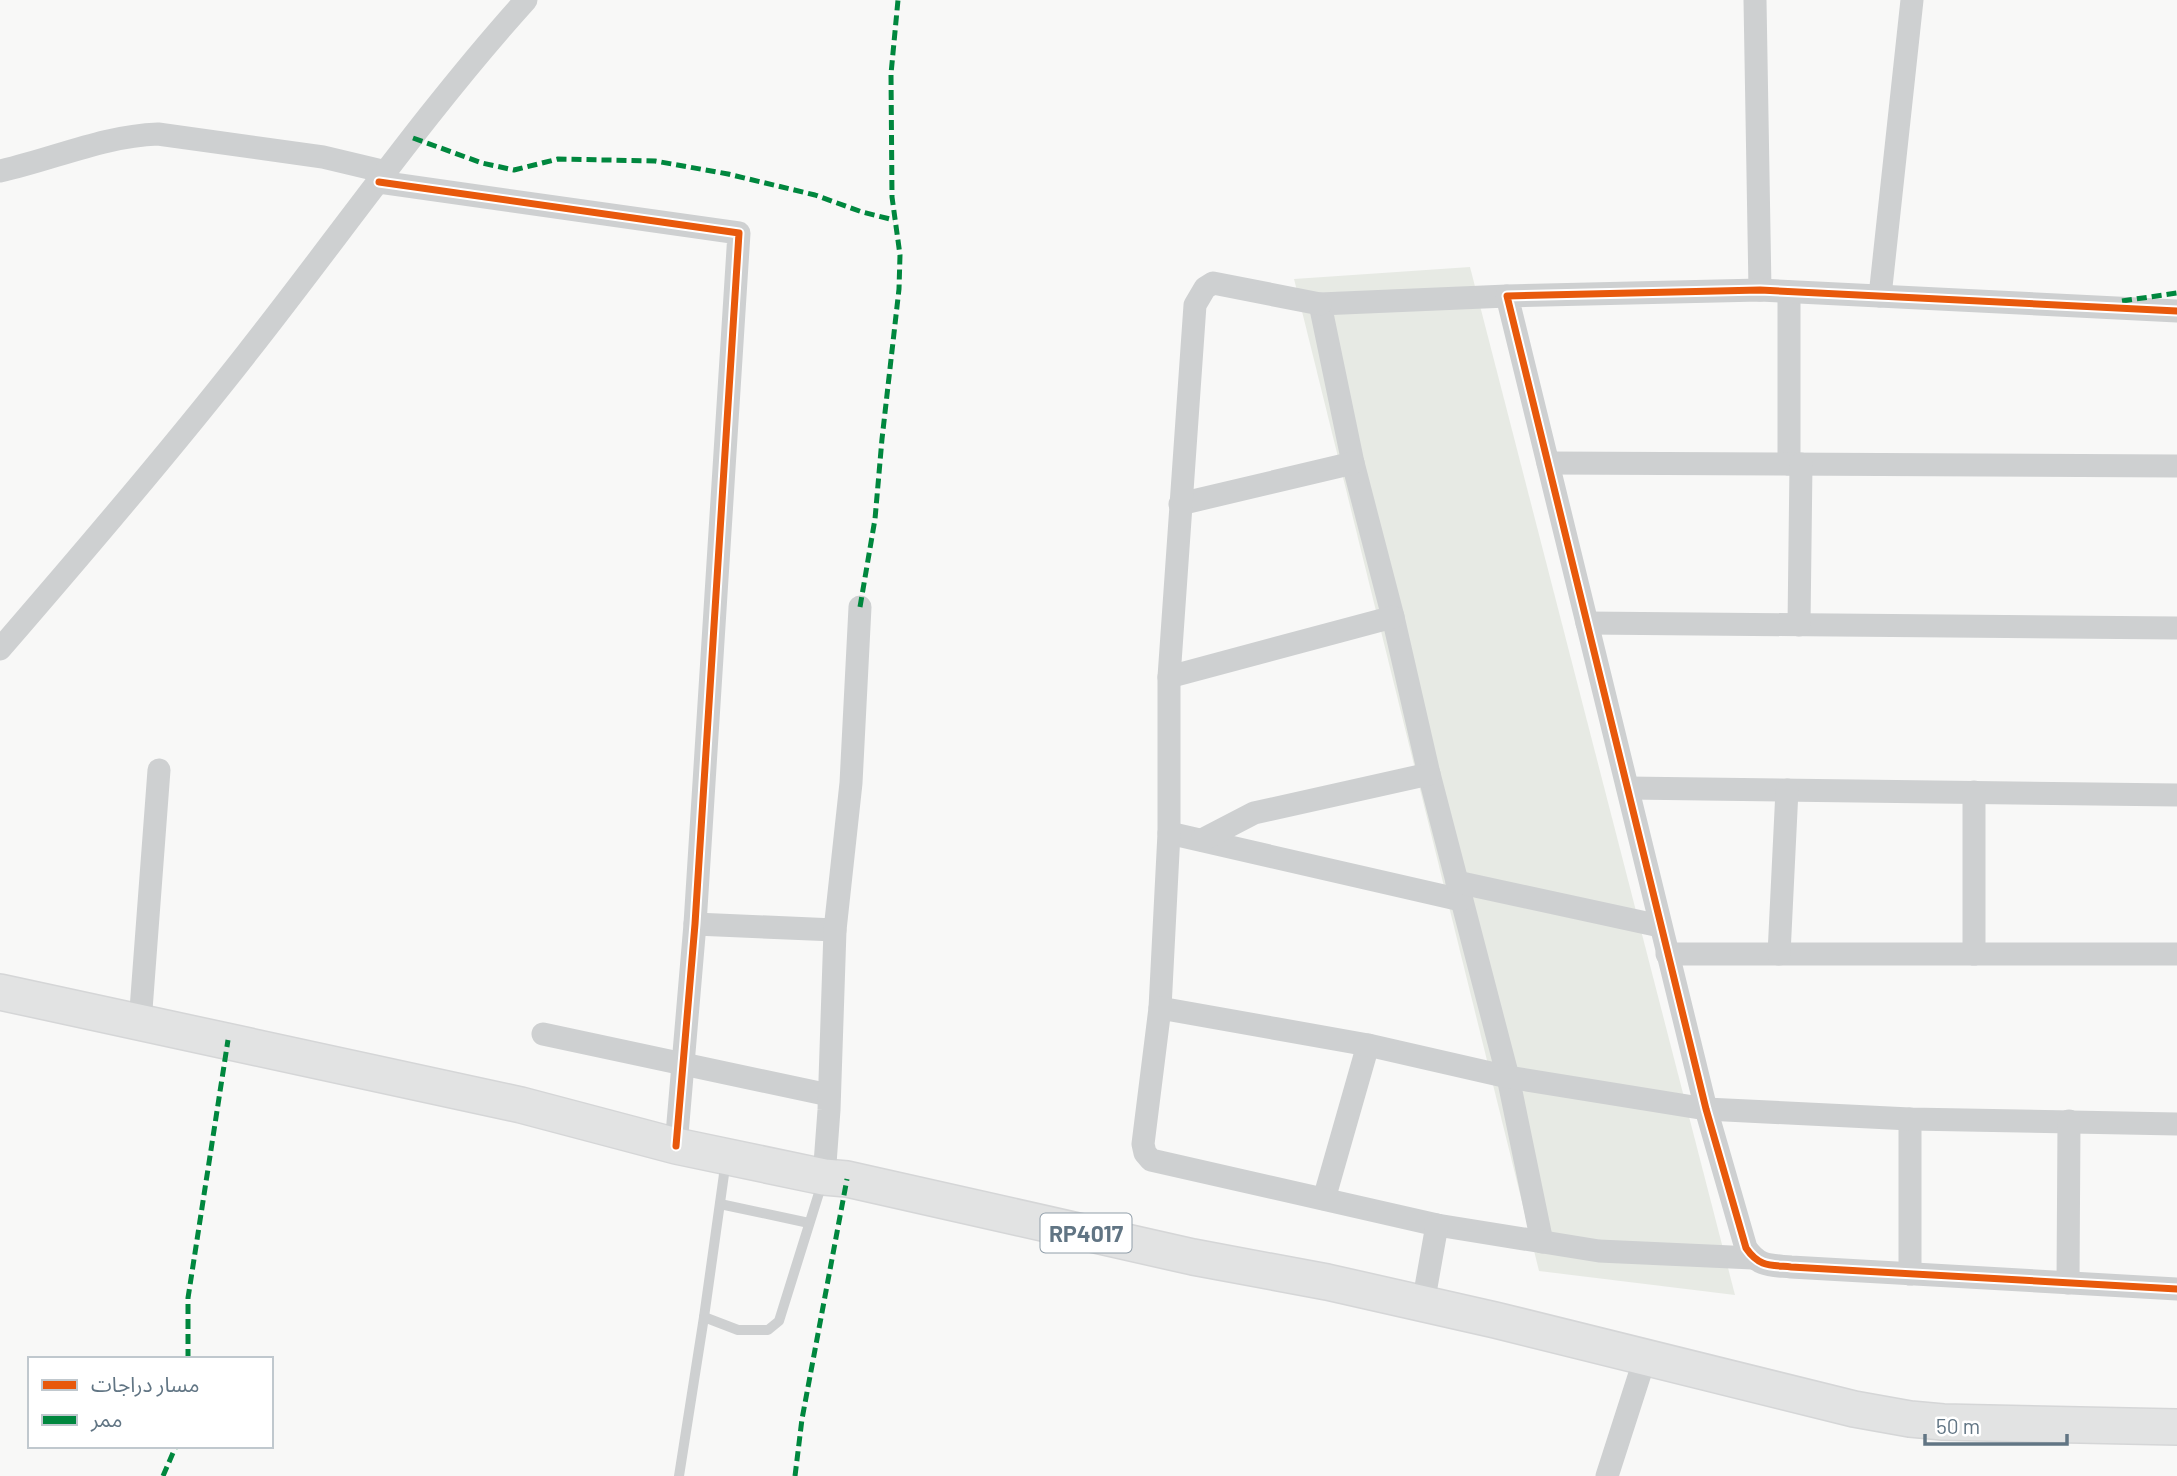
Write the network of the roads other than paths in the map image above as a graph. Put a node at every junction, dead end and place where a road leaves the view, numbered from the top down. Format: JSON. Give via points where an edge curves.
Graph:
{"nodes":[{"id":1,"x":526,"y":0,"type":"edge"},
{"id":2,"x":1755,"y":0,"type":"edge"},
{"id":3,"x":1912,"y":0,"type":"edge"},
{"id":4,"x":0,"y":171,"type":"edge"},
{"id":5,"x":383,"y":177,"type":"junction"},
{"id":6,"x":1760,"y":290,"type":"junction"},
{"id":7,"x":1788,"y":292,"type":"junction"},
{"id":8,"x":1507,"y":296,"type":"junction"},
{"id":9,"x":1880,"y":296,"type":"junction"},
{"id":10,"x":1320,"y":304,"type":"junction"},
{"id":11,"x":2177,"y":311,"type":"edge"},
{"id":12,"x":1353,"y":463,"type":"junction"},
{"id":13,"x":1548,"y":463,"type":"junction"},
{"id":14,"x":1795,"y":464,"type":"junction"},
{"id":15,"x":2177,"y":466,"type":"edge"},
{"id":16,"x":1180,"y":504,"type":"junction"},
{"id":17,"x":860,"y":607,"type":"dead end"},
{"id":18,"x":1393,"y":617,"type":"junction"},
{"id":19,"x":1587,"y":624,"type":"junction"},
{"id":20,"x":1800,"y":625,"type":"junction"},
{"id":21,"x":2177,"y":628,"type":"edge"},
{"id":22,"x":0,"y":649,"type":"edge"},
{"id":23,"x":1169,"y":677,"type":"junction"},
{"id":24,"x":159,"y":770,"type":"dead end"},
{"id":25,"x":1429,"y":774,"type":"junction"},
{"id":26,"x":1628,"y":788,"type":"junction"},
{"id":27,"x":1787,"y":790,"type":"junction"},
{"id":28,"x":1974,"y":792,"type":"junction"},
{"id":29,"x":2177,"y":795,"type":"edge"},
{"id":30,"x":1169,"y":833,"type":"junction"},
{"id":31,"x":1202,"y":840,"type":"junction"},
{"id":32,"x":1459,"y":891,"type":"junction"},
{"id":33,"x":695,"y":924,"type":"junction"},
{"id":34,"x":1660,"y":926,"type":"junction"},
{"id":35,"x":835,"y":930,"type":"junction"},
{"id":36,"x":1667,"y":954,"type":"junction"},
{"id":37,"x":1779,"y":954,"type":"junction"},
{"id":38,"x":1974,"y":954,"type":"junction"},
{"id":39,"x":2177,"y":954,"type":"edge"},
{"id":40,"x":0,"y":992,"type":"edge"},
{"id":41,"x":1160,"y":1008,"type":"junction"},
{"id":42,"x":140,"y":1023,"type":"junction"},
{"id":43,"x":543,"y":1034,"type":"dead end"},
{"id":44,"x":1368,"y":1045,"type":"junction"},
{"id":45,"x":683,"y":1064,"type":"junction"},
{"id":46,"x":1508,"y":1077,"type":"junction"},
{"id":47,"x":830,"y":1095,"type":"junction"},
{"id":48,"x":1706,"y":1109,"type":"junction"},
{"id":49,"x":1910,"y":1119,"type":"junction"},
{"id":50,"x":2069,"y":1121,"type":"junction"},
{"id":51,"x":2177,"y":1124,"type":"edge"},
{"id":52,"x":676,"y":1146,"type":"junction"},
{"id":53,"x":727,"y":1157,"type":"junction"},
{"id":54,"x":824,"y":1177,"type":"junction"},
{"id":55,"x":1324,"y":1199,"type":"junction"},
{"id":56,"x":720,"y":1204,"type":"junction"},
{"id":57,"x":809,"y":1223,"type":"junction"},
{"id":58,"x":1437,"y":1225,"type":"junction"},
{"id":59,"x":1542,"y":1242,"type":"junction"},
{"id":60,"x":1753,"y":1258,"type":"junction"},
{"id":61,"x":1910,"y":1274,"type":"junction"},
{"id":62,"x":2068,"y":1283,"type":"junction"},
{"id":63,"x":2177,"y":1289,"type":"edge"},
{"id":64,"x":1423,"y":1304,"type":"junction"},
{"id":65,"x":704,"y":1317,"type":"junction"},
{"id":66,"x":1645,"y":1357,"type":"junction"},
{"id":67,"x":2177,"y":1427,"type":"edge"},
{"id":68,"x":679,"y":1476,"type":"edge"},
{"id":69,"x":1607,"y":1476,"type":"edge"}],
"edges":[{"from":1,"to":5,"type":"street"},
{"from":2,"to":6,"type":"street"},
{"from":3,"to":9,"type":"street"},
{"from":4,"to":5,"type":"street","via":[[105,141],[158,134],[323,157]]},
{"from":5,"to":22,"type":"street","via":[[246,354]]},
{"from":5,"to":33,"type":"street","via":[[739,233]]},
{"from":6,"to":7,"type":"street"},
{"from":6,"to":8,"type":"street"},
{"from":7,"to":9,"type":"street"},
{"from":7,"to":14,"type":"street"},
{"from":8,"to":10,"type":"street"},
{"from":8,"to":13,"type":"street"},
{"from":9,"to":11,"type":"street"},
{"from":10,"to":12,"type":"street"},
{"from":10,"to":16,"type":"street","via":[[1213,283],[1199,296],[1193,313]]},
{"from":12,"to":16,"type":"street"},
{"from":12,"to":18,"type":"street"},
{"from":13,"to":14,"type":"street"},
{"from":13,"to":19,"type":"street"},
{"from":14,"to":15,"type":"street"},
{"from":14,"to":20,"type":"street"},
{"from":16,"to":23,"type":"street"},
{"from":17,"to":35,"type":"street","via":[[850,783]]},
{"from":18,"to":23,"type":"street"},
{"from":18,"to":25,"type":"street"},
{"from":19,"to":20,"type":"street"},
{"from":19,"to":26,"type":"street"},
{"from":20,"to":21,"type":"street"},
{"from":23,"to":30,"type":"street"},
{"from":24,"to":42,"type":"street"},
{"from":25,"to":31,"type":"street","via":[[1254,813]]},
{"from":25,"to":32,"type":"street"},
{"from":26,"to":27,"type":"street"},
{"from":26,"to":34,"type":"street"},
{"from":27,"to":28,"type":"street"},
{"from":27,"to":37,"type":"street"},
{"from":28,"to":29,"type":"street"},
{"from":28,"to":38,"type":"street"},
{"from":30,"to":31,"type":"street"},
{"from":30,"to":41,"type":"street"},
{"from":31,"to":32,"type":"street"},
{"from":32,"to":34,"type":"street"},
{"from":32,"to":46,"type":"street"},
{"from":33,"to":35,"type":"street"},
{"from":33,"to":45,"type":"street"},
{"from":34,"to":36,"type":"street"},
{"from":35,"to":47,"type":"street"},
{"from":36,"to":37,"type":"street"},
{"from":36,"to":48,"type":"street"},
{"from":37,"to":38,"type":"street"},
{"from":38,"to":39,"type":"street"},
{"from":40,"to":42,"type":"main road","number":"RP4017"},
{"from":41,"to":44,"type":"street"},
{"from":41,"to":55,"type":"street","via":[[1143,1144],[1151,1160]]},
{"from":42,"to":52,"type":"main road","number":"RP4017","via":[[521,1105]]},
{"from":43,"to":45,"type":"street"},
{"from":44,"to":46,"type":"street"},
{"from":44,"to":55,"type":"street"},
{"from":45,"to":47,"type":"street"},
{"from":45,"to":52,"type":"street"},
{"from":46,"to":48,"type":"street"},
{"from":46,"to":59,"type":"street"},
{"from":47,"to":54,"type":"street"},
{"from":48,"to":49,"type":"street"},
{"from":48,"to":60,"type":"street","via":[[1746,1248]]},
{"from":49,"to":50,"type":"street"},
{"from":49,"to":61,"type":"street"},
{"from":50,"to":51,"type":"street"},
{"from":50,"to":62,"type":"street"},
{"from":52,"to":53,"type":"main road","number":"RP4017"},
{"from":53,"to":54,"type":"main road","number":"RP4017"},
{"from":53,"to":56,"type":"lane"},
{"from":54,"to":57,"type":"lane"},
{"from":54,"to":64,"type":"main road","number":"RP4017"},
{"from":55,"to":58,"type":"street"},
{"from":56,"to":57,"type":"lane"},
{"from":56,"to":65,"type":"lane"},
{"from":57,"to":65,"type":"lane","via":[[779,1321],[768,1330],[738,1330]]},
{"from":58,"to":59,"type":"street"},
{"from":58,"to":64,"type":"street"},
{"from":59,"to":60,"type":"street","via":[[1599,1251]]},
{"from":60,"to":61,"type":"street","via":[[1765,1265]]},
{"from":61,"to":62,"type":"street"},
{"from":62,"to":63,"type":"street"},
{"from":64,"to":66,"type":"main road","number":"RP4017"},
{"from":65,"to":68,"type":"lane"},
{"from":66,"to":67,"type":"main road","number":"RP4017","via":[[1910,1419]]},
{"from":66,"to":69,"type":"street"}]}
